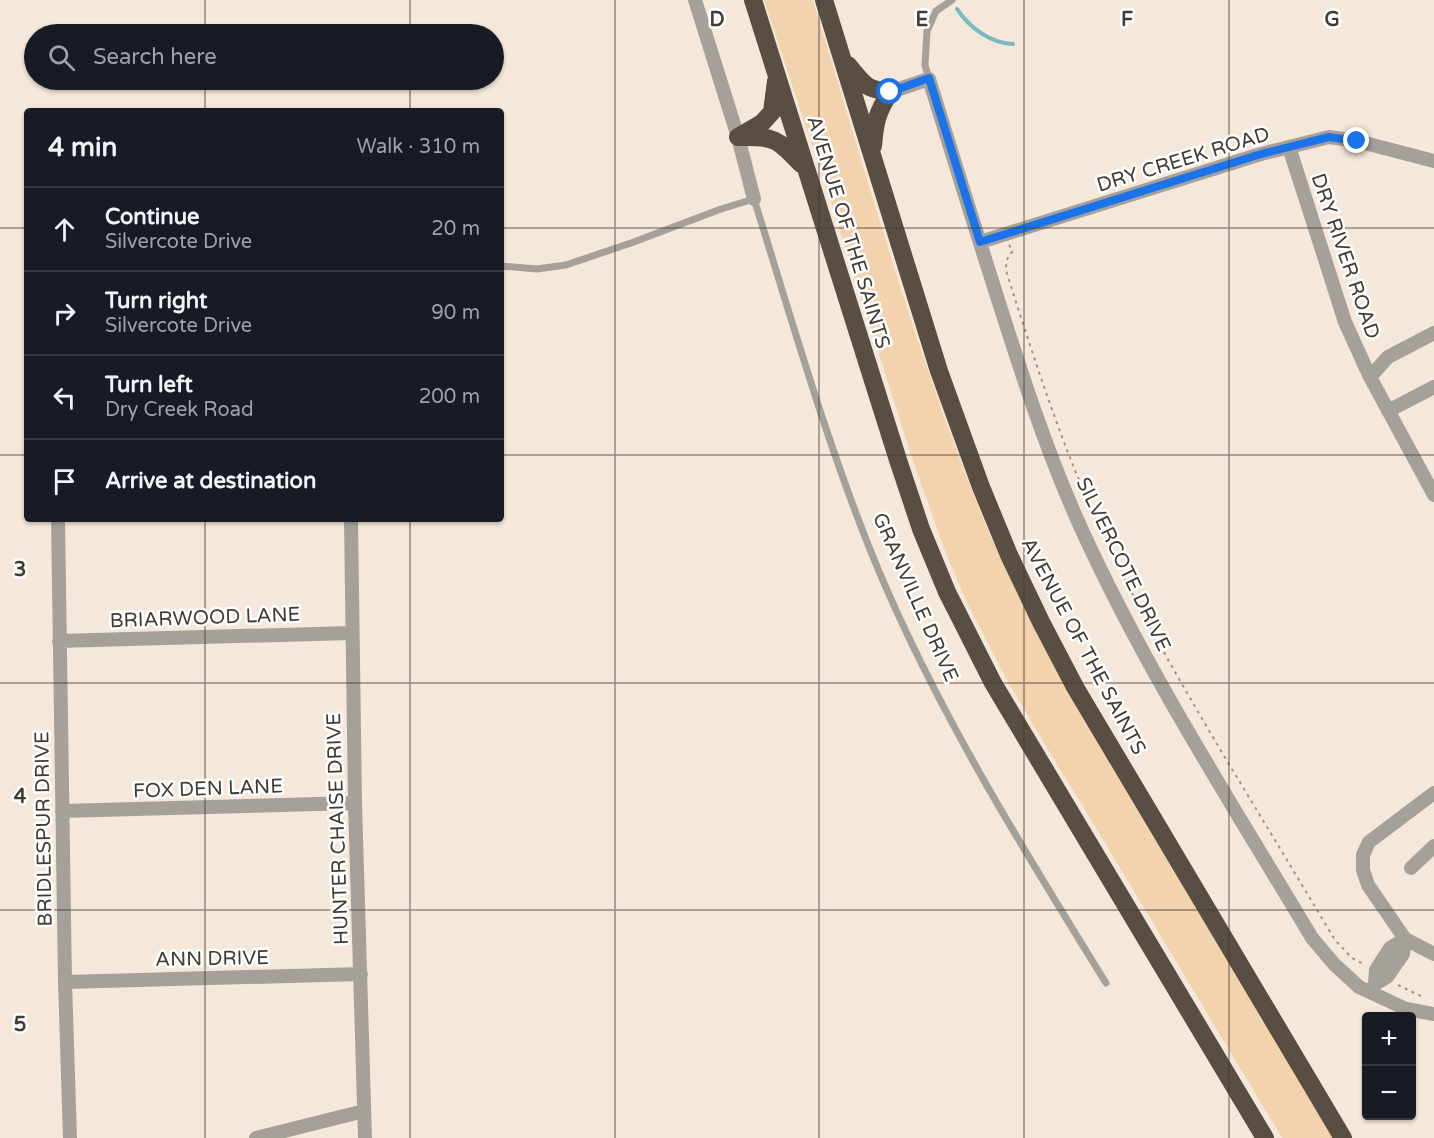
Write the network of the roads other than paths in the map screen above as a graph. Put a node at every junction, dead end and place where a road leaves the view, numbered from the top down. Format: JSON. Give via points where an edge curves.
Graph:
{"nodes":[{"id":1,"x":695,"y":0,"type":"edge"},
{"id":2,"x":753,"y":0,"type":"edge"},
{"id":3,"x":824,"y":0,"type":"edge"},
{"id":4,"x":952,"y":0,"type":"edge"},
{"id":5,"x":841,"y":57,"type":"junction"},
{"id":6,"x":776,"y":74,"type":"junction"},
{"id":7,"x":929,"y":78,"type":"junction"},
{"id":8,"x":890,"y":92,"type":"junction"},
{"id":9,"x":738,"y":137,"type":"junction"},
{"id":10,"x":1289,"y":147,"type":"junction"},
{"id":11,"x":872,"y":156,"type":"junction"},
{"id":12,"x":1434,"y":161,"type":"edge"},
{"id":13,"x":806,"y":169,"type":"junction"},
{"id":14,"x":754,"y":199,"type":"junction"},
{"id":15,"x":980,"y":242,"type":"junction"},
{"id":16,"x":504,"y":266,"type":"edge"},
{"id":17,"x":1434,"y":333,"type":"edge"},
{"id":18,"x":1370,"y":376,"type":"junction"},
{"id":19,"x":1434,"y":387,"type":"edge"},
{"id":20,"x":1388,"y":411,"type":"junction"},
{"id":21,"x":1434,"y":495,"type":"edge"},
{"id":22,"x":58,"y":522,"type":"edge"},
{"id":23,"x":351,"y":522,"type":"edge"},
{"id":24,"x":352,"y":633,"type":"junction"},
{"id":25,"x":59,"y":641,"type":"junction"},
{"id":26,"x":1434,"y":793,"type":"edge"},
{"id":27,"x":355,"y":803,"type":"junction"},
{"id":28,"x":62,"y":811,"type":"junction"},
{"id":29,"x":1434,"y":846,"type":"edge"},
{"id":30,"x":1411,"y":868,"type":"dead end"},
{"id":31,"x":1405,"y":939,"type":"junction"},
{"id":32,"x":1434,"y":954,"type":"edge"},
{"id":33,"x":360,"y":974,"type":"junction"},
{"id":34,"x":1377,"y":981,"type":"junction"},
{"id":35,"x":65,"y":982,"type":"junction"},
{"id":36,"x":1106,"y":983,"type":"dead end"},
{"id":37,"x":1434,"y":1014,"type":"edge"},
{"id":38,"x":364,"y":1111,"type":"junction"},
{"id":39,"x":70,"y":1138,"type":"edge"},
{"id":40,"x":256,"y":1138,"type":"edge"},
{"id":41,"x":365,"y":1138,"type":"edge"},
{"id":42,"x":1265,"y":1138,"type":"edge"},
{"id":43,"x":1343,"y":1138,"type":"edge"}],
"edges":[{"from":1,"to":9,"type":"street","name":"GRANVILLE DRIVE"},
{"from":2,"to":6,"type":"highway","name":"AVENUE OF THE SAINTS"},
{"from":3,"to":5,"type":"highway","name":"AVENUE OF THE SAINTS"},
{"from":4,"to":7,"type":"lane","via":[[936,11],[927,31],[925,65]]},
{"from":5,"to":8,"type":"highway","via":[[865,85]]},
{"from":5,"to":11,"type":"highway","name":"AVENUE OF THE SAINTS"},
{"from":6,"to":9,"type":"highway","via":[[772,112]]},
{"from":6,"to":13,"type":"highway","name":"AVENUE OF THE SAINTS"},
{"from":7,"to":8,"type":"street"},
{"from":7,"to":15,"type":"street","name":"SILVERCOTE DRIVE"},
{"from":8,"to":11,"type":"highway","via":[[874,123]]},
{"from":9,"to":13,"type":"highway","via":[[764,136],[775,140]]},
{"from":9,"to":14,"type":"street","name":"GRANVILLE DRIVE"},
{"from":10,"to":12,"type":"street","name":"DRY CREEK ROAD","via":[[1329,137]]},
{"from":10,"to":15,"type":"street","name":"DRY CREEK ROAD"},
{"from":10,"to":18,"type":"street","name":"DRY RIVER ROAD","via":[[1344,322]]},
{"from":11,"to":43,"type":"highway","name":"AVENUE OF THE SAINTS","via":[[955,418],[1032,603],[1101,732]]},
{"from":13,"to":42,"type":"highway","name":"AVENUE OF THE SAINTS","via":[[897,460],[951,601],[993,683]]},
{"from":14,"to":16,"type":"lane","via":[[566,265],[537,269]]},
{"from":14,"to":36,"type":"lane","name":"GRANVILLE DRIVE","via":[[849,495],[913,646],[972,759]]},
{"from":15,"to":34,"type":"street","name":"SILVERCOTE DRIVE","via":[[1048,447],[1111,592],[1189,734],[1312,938],[1359,987]]},
{"from":17,"to":18,"type":"street","name":"DRY RIVER ROAD","via":[[1388,357]]},
{"from":18,"to":20,"type":"street","name":"DRY RIVER ROAD"},
{"from":19,"to":20,"type":"street"},
{"from":20,"to":21,"type":"street","name":"DRY RIVER ROAD"},
{"from":22,"to":25,"type":"street","name":"BRIDLESPUR DRIVE"},
{"from":23,"to":24,"type":"street","name":"HUNTER CHAISE DRIVE"},
{"from":24,"to":25,"type":"street","name":"BRIARWOOD LANE"},
{"from":24,"to":27,"type":"street","name":"HUNTER CHAISE DRIVE"},
{"from":25,"to":28,"type":"street","name":"BRIDLESPUR DRIVE"},
{"from":26,"to":31,"type":"street","via":[[1369,842],[1363,855],[1368,885]]},
{"from":27,"to":28,"type":"street","name":"FOX DEN LANE"},
{"from":27,"to":33,"type":"street","name":"HUNTER CHAISE DRIVE"},
{"from":28,"to":35,"type":"street","name":"BRIDLESPUR DRIVE"},
{"from":29,"to":30,"type":"street"},
{"from":31,"to":32,"type":"street"},
{"from":31,"to":34,"type":"street","via":[[1403,954]]},
{"from":33,"to":35,"type":"street","name":"ANN DRIVE"},
{"from":33,"to":38,"type":"street","name":"HUNTER CHAISE DRIVE"},
{"from":34,"to":37,"type":"street","name":"SILVERCOTE DRIVE","via":[[1406,1009]]},
{"from":35,"to":39,"type":"street","name":"BRIDLESPUR DRIVE"},
{"from":38,"to":40,"type":"street"},
{"from":38,"to":41,"type":"street","name":"HUNTER CHAISE DRIVE"}]}
